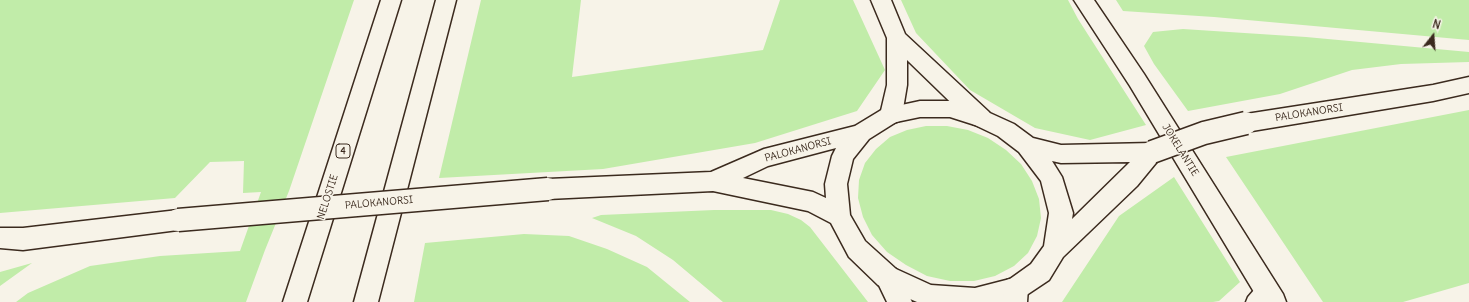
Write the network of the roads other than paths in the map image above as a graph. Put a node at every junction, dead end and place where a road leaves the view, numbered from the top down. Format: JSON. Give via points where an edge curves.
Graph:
{"nodes":[{"id":1,"x":391,"y":0,"type":"edge"},
{"id":2,"x":446,"y":0,"type":"edge"},
{"id":3,"x":881,"y":0,"type":"edge"},
{"id":4,"x":1084,"y":0,"type":"edge"},
{"id":5,"x":897,"y":38,"type":"junction"},
{"id":6,"x":1469,"y":85,"type":"edge"},
{"id":7,"x":891,"y":115,"type":"junction"},
{"id":8,"x":981,"y":118,"type":"junction"},
{"id":9,"x":861,"y":133,"type":"junction"},
{"id":10,"x":1027,"y":146,"type":"junction"},
{"id":11,"x":1152,"y":152,"type":"junction"},
{"id":12,"x":713,"y":181,"type":"junction"},
{"id":13,"x":839,"y":216,"type":"junction"},
{"id":14,"x":11,"y":239,"type":"edge"},
{"id":15,"x":1055,"y":249,"type":"junction"},
{"id":16,"x":0,"y":250,"type":"edge"},
{"id":17,"x":887,"y":277,"type":"junction"},
{"id":18,"x":1016,"y":295,"type":"edge"},
{"id":19,"x":1264,"y":297,"type":"edge"},
{"id":20,"x":294,"y":302,"type":"edge"},
{"id":21,"x":366,"y":302,"type":"edge"},
{"id":22,"x":900,"y":302,"type":"edge"}],
"edges":[{"from":1,"to":20,"type":"main road","name":"NELOSTIE","number":"4"},
{"from":2,"to":21,"type":"main road"},
{"from":3,"to":5,"type":"main road"},
{"from":4,"to":19,"type":"main road","name":"JOKELANTIE","via":[[1137,80]]},
{"from":5,"to":7,"type":"main road","via":[[897,85]]},
{"from":5,"to":8,"type":"main road"},
{"from":6,"to":11,"type":"main road","name":"PALOKANORSI","bridge":true,"via":[[1434,93],[1246,123],[1204,133]]},
{"from":7,"to":8,"type":"main road","via":[[920,109],[943,109]]},
{"from":7,"to":9,"type":"main road"},
{"from":8,"to":10,"type":"main road","via":[[1006,130]]},
{"from":9,"to":12,"type":"main road","name":"PALOKANORSI","via":[[764,158]]},
{"from":9,"to":13,"type":"main road","via":[[843,156],[836,184]]},
{"from":10,"to":11,"type":"main road","name":"PALOKANORSI","via":[[1061,154]]},
{"from":10,"to":15,"type":"main road","via":[[1051,177],[1061,213]]},
{"from":11,"to":15,"type":"main road","name":"PALOKANORSI","via":[[1084,224]]},
{"from":12,"to":13,"type":"main road","name":"PALOKANORSI","via":[[813,202]]},
{"from":12,"to":14,"type":"main road","name":"PALOKANORSI","bridge":true,"via":[[548,189],[178,220]]},
{"from":13,"to":17,"type":"main road","via":[[857,249]]},
{"from":14,"to":16,"type":"main road","name":"PALOKANORSI"},
{"from":15,"to":18,"type":"main road","via":[[1040,272]]},
{"from":17,"to":18,"type":"main road","via":[[930,296],[975,300]]},
{"from":17,"to":22,"type":"main road"}]}
